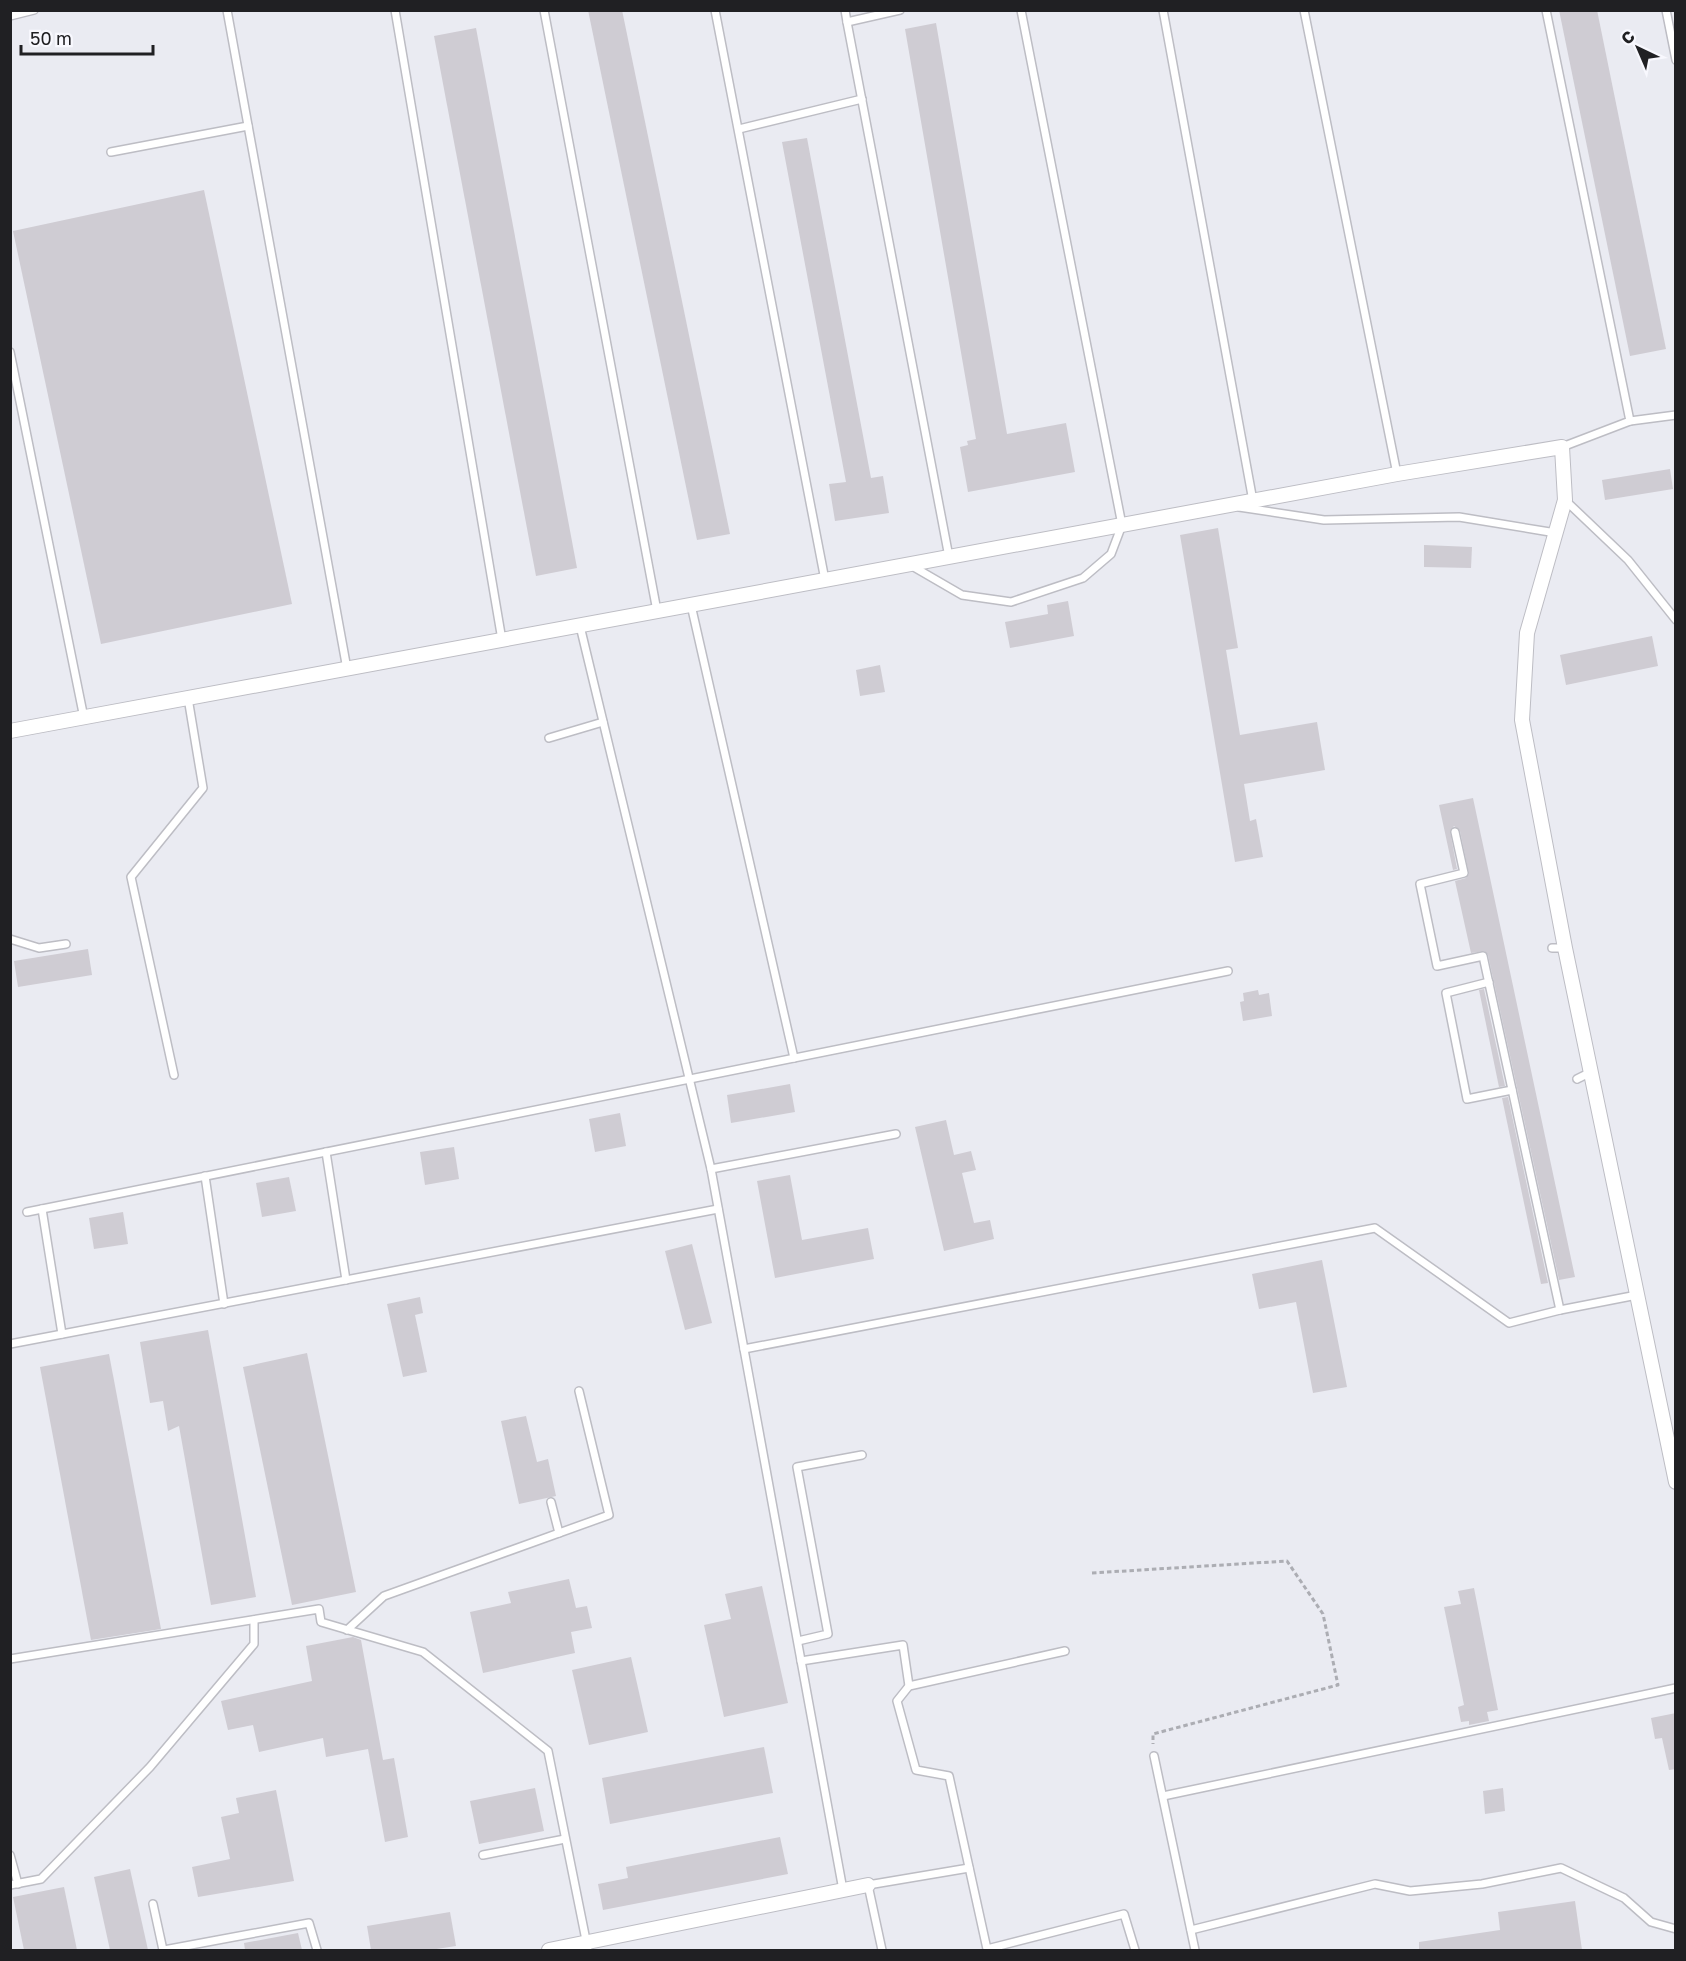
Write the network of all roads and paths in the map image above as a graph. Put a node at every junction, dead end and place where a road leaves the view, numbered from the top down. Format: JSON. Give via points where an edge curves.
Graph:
{"nodes":[{"id":1,"x":33,"y":10,"type":"edge"},
{"id":2,"x":227,"y":10,"type":"edge"},
{"id":3,"x":395,"y":10,"type":"edge"},
{"id":4,"x":544,"y":10,"type":"edge"},
{"id":5,"x":715,"y":10,"type":"edge"},
{"id":6,"x":845,"y":10,"type":"edge"},
{"id":7,"x":900,"y":10,"type":"edge"},
{"id":8,"x":1021,"y":10,"type":"edge"},
{"id":9,"x":1163,"y":10,"type":"edge"},
{"id":10,"x":1304,"y":10,"type":"edge"},
{"id":11,"x":1546,"y":10,"type":"edge"},
{"id":12,"x":1666,"y":10,"type":"edge"},
{"id":13,"x":10,"y":16,"type":"edge"},
{"id":14,"x":847,"y":22,"type":"junction"},
{"id":15,"x":1676,"y":60,"type":"edge"},
{"id":16,"x":862,"y":99,"type":"junction"},
{"id":17,"x":248,"y":126,"type":"junction"},
{"id":18,"x":739,"y":129,"type":"junction"},
{"id":19,"x":111,"y":152,"type":"dead end"},
{"id":20,"x":10,"y":352,"type":"edge"},
{"id":21,"x":1676,"y":416,"type":"edge"},
{"id":22,"x":1630,"y":421,"type":"junction"},
{"id":23,"x":1562,"y":447,"type":"junction"},
{"id":24,"x":1397,"y":474,"type":"junction"},
{"id":25,"x":1565,"y":500,"type":"junction"},
{"id":26,"x":1253,"y":501,"type":"junction"},
{"id":27,"x":1228,"y":506,"type":"junction"},
{"id":28,"x":1122,"y":525,"type":"junction"},
{"id":29,"x":1558,"y":533,"type":"junction"},
{"id":30,"x":949,"y":557,"type":"junction"},
{"id":31,"x":910,"y":564,"type":"junction"},
{"id":32,"x":825,"y":580,"type":"junction"},
{"id":33,"x":691,"y":605,"type":"junction"},
{"id":34,"x":657,"y":611,"type":"junction"},
{"id":35,"x":1676,"y":620,"type":"edge"},
{"id":36,"x":580,"y":626,"type":"junction"},
{"id":37,"x":502,"y":640,"type":"junction"},
{"id":38,"x":347,"y":669,"type":"junction"},
{"id":39,"x":188,"y":698,"type":"junction"},
{"id":40,"x":84,"y":718,"type":"junction"},
{"id":41,"x":603,"y":722,"type":"junction"},
{"id":42,"x":10,"y":731,"type":"edge"},
{"id":43,"x":549,"y":738,"type":"dead end"},
{"id":44,"x":1455,"y":832,"type":"dead end"},
{"id":45,"x":10,"y":939,"type":"edge"},
{"id":46,"x":66,"y":944,"type":"dead end"},
{"id":47,"x":1228,"y":971,"type":"dead end"},
{"id":48,"x":1489,"y":982,"type":"junction"},
{"id":49,"x":794,"y":1058,"type":"junction"},
{"id":50,"x":1591,"y":1072,"type":"junction"},
{"id":51,"x":174,"y":1075,"type":"dead end"},
{"id":52,"x":689,"y":1079,"type":"junction"},
{"id":53,"x":1577,"y":1079,"type":"dead end"},
{"id":54,"x":1512,"y":1090,"type":"junction"},
{"id":55,"x":896,"y":1134,"type":"dead end"},
{"id":56,"x":326,"y":1152,"type":"junction"},
{"id":57,"x":711,"y":1169,"type":"junction"},
{"id":58,"x":205,"y":1176,"type":"junction"},
{"id":59,"x":42,"y":1209,"type":"junction"},
{"id":60,"x":718,"y":1209,"type":"junction"},
{"id":61,"x":27,"y":1212,"type":"dead end"},
{"id":62,"x":346,"y":1280,"type":"junction"},
{"id":63,"x":1637,"y":1295,"type":"junction"},
{"id":64,"x":224,"y":1304,"type":"junction"},
{"id":65,"x":1560,"y":1310,"type":"junction"},
{"id":66,"x":62,"y":1334,"type":"junction"},
{"id":67,"x":10,"y":1344,"type":"edge"},
{"id":68,"x":744,"y":1349,"type":"junction"},
{"id":69,"x":579,"y":1391,"type":"dead end"},
{"id":70,"x":862,"y":1455,"type":"dead end"},
{"id":71,"x":1676,"y":1482,"type":"edge"},
{"id":72,"x":552,"y":1502,"type":"dead end"},
{"id":73,"x":560,"y":1533,"type":"junction"},
{"id":74,"x":1092,"y":1573,"type":"dead end"},
{"id":75,"x":254,"y":1620,"type":"junction"},
{"id":76,"x":347,"y":1630,"type":"junction"},
{"id":77,"x":798,"y":1641,"type":"junction"},
{"id":78,"x":1065,"y":1651,"type":"dead end"},
{"id":79,"x":10,"y":1659,"type":"edge"},
{"id":80,"x":801,"y":1661,"type":"junction"},
{"id":81,"x":909,"y":1686,"type":"junction"},
{"id":82,"x":1676,"y":1688,"type":"edge"},
{"id":83,"x":1154,"y":1756,"type":"joint"},
{"id":84,"x":1163,"y":1796,"type":"junction"},
{"id":85,"x":565,"y":1839,"type":"junction"},
{"id":86,"x":10,"y":1855,"type":"edge"},
{"id":87,"x":483,"y":1855,"type":"dead end"},
{"id":88,"x":969,"y":1868,"type":"junction"},
{"id":89,"x":14,"y":1885,"type":"edge"},
{"id":90,"x":868,"y":1886,"type":"junction"},
{"id":91,"x":843,"y":1890,"type":"junction"},
{"id":92,"x":153,"y":1904,"type":"dead end"},
{"id":93,"x":1676,"y":1929,"type":"edge"},
{"id":94,"x":1191,"y":1930,"type":"junction"},
{"id":95,"x":587,"y":1947,"type":"edge"},
{"id":96,"x":164,"y":1950,"type":"edge"},
{"id":97,"x":317,"y":1950,"type":"edge"},
{"id":98,"x":549,"y":1950,"type":"edge"},
{"id":99,"x":882,"y":1950,"type":"edge"},
{"id":100,"x":1135,"y":1950,"type":"edge"},
{"id":101,"x":1195,"y":1950,"type":"edge"}],
"edges":[{"from":1,"to":13,"type":"lane"},
{"from":2,"to":17,"type":"lane"},
{"from":3,"to":37,"type":"lane"},
{"from":4,"to":34,"type":"lane"},
{"from":5,"to":18,"type":"lane"},
{"from":6,"to":14,"type":"lane"},
{"from":7,"to":14,"type":"lane"},
{"from":8,"to":28,"type":"lane"},
{"from":9,"to":26,"type":"lane"},
{"from":10,"to":24,"type":"lane"},
{"from":11,"to":22,"type":"lane"},
{"from":12,"to":15,"type":"lane"},
{"from":14,"to":16,"type":"lane"},
{"from":16,"to":18,"type":"lane"},
{"from":16,"to":30,"type":"lane"},
{"from":17,"to":19,"type":"lane"},
{"from":17,"to":38,"type":"lane"},
{"from":18,"to":32,"type":"lane"},
{"from":20,"to":40,"type":"lane"},
{"from":21,"to":22,"type":"lane"},
{"from":22,"to":23,"type":"lane"},
{"from":23,"to":24,"type":"street"},
{"from":23,"to":25,"type":"street"},
{"from":24,"to":26,"type":"street"},
{"from":25,"to":29,"type":"street"},
{"from":25,"to":35,"type":"lane","via":[[1628,560]]},
{"from":26,"to":27,"type":"street"},
{"from":27,"to":28,"type":"street"},
{"from":27,"to":29,"type":"lane","via":[[1324,520],[1459,517]]},
{"from":28,"to":30,"type":"street"},
{"from":28,"to":31,"type":"lane","via":[[1111,554],[1083,578],[1011,602],[962,595]]},
{"from":29,"to":50,"type":"street","via":[[1527,633],[1522,720],[1558,948]]},
{"from":30,"to":31,"type":"street"},
{"from":31,"to":32,"type":"street"},
{"from":32,"to":33,"type":"street"},
{"from":33,"to":34,"type":"street"},
{"from":33,"to":49,"type":"lane"},
{"from":34,"to":36,"type":"street"},
{"from":36,"to":37,"type":"street"},
{"from":36,"to":41,"type":"lane"},
{"from":37,"to":38,"type":"street"},
{"from":38,"to":39,"type":"street"},
{"from":39,"to":40,"type":"street"},
{"from":39,"to":51,"type":"lane","via":[[203,788],[131,877]]},
{"from":40,"to":42,"type":"street"},
{"from":41,"to":43,"type":"lane"},
{"from":41,"to":52,"type":"lane"},
{"from":44,"to":48,"type":"lane","via":[[1464,873],[1420,884],[1437,966],[1483,956]]},
{"from":45,"to":46,"type":"lane","via":[[39,948]]},
{"from":47,"to":49,"type":"lane"},
{"from":48,"to":54,"type":"lane"},
{"from":48,"to":54,"type":"lane","via":[[1446,993],[1467,1099]]},
{"from":49,"to":52,"type":"lane"},
{"from":50,"to":53,"type":"lane"},
{"from":50,"to":63,"type":"street"},
{"from":52,"to":56,"type":"lane"},
{"from":52,"to":57,"type":"lane"},
{"from":54,"to":65,"type":"lane"},
{"from":55,"to":57,"type":"lane"},
{"from":56,"to":58,"type":"lane"},
{"from":56,"to":62,"type":"lane"},
{"from":57,"to":60,"type":"lane"},
{"from":58,"to":59,"type":"lane"},
{"from":58,"to":64,"type":"lane"},
{"from":59,"to":61,"type":"lane"},
{"from":59,"to":66,"type":"lane"},
{"from":60,"to":62,"type":"lane"},
{"from":60,"to":68,"type":"lane"},
{"from":62,"to":64,"type":"lane"},
{"from":63,"to":65,"type":"lane"},
{"from":63,"to":71,"type":"street"},
{"from":64,"to":66,"type":"lane"},
{"from":65,"to":68,"type":"lane","via":[[1509,1323],[1375,1228]]},
{"from":66,"to":67,"type":"lane"},
{"from":68,"to":77,"type":"lane"},
{"from":69,"to":73,"type":"lane","via":[[609,1515]]},
{"from":70,"to":77,"type":"lane","via":[[797,1467],[828,1634]]},
{"from":72,"to":73,"type":"lane"},
{"from":73,"to":76,"type":"lane","via":[[384,1596]]},
{"from":74,"to":83,"type":"path","via":[[1287,1561],[1323,1614],[1338,1685],[1153,1734]]},
{"from":75,"to":76,"type":"lane","via":[[319,1609],[321,1622]]},
{"from":75,"to":79,"type":"lane"},
{"from":75,"to":89,"type":"lane","via":[[254,1644],[150,1767],[41,1878]]},
{"from":76,"to":85,"type":"lane","via":[[423,1652],[548,1751]]},
{"from":77,"to":80,"type":"lane"},
{"from":78,"to":81,"type":"lane"},
{"from":80,"to":81,"type":"lane","via":[[903,1645]]},
{"from":80,"to":91,"type":"lane"},
{"from":81,"to":88,"type":"lane","via":[[897,1701],[916,1770],[949,1776]]},
{"from":82,"to":84,"type":"lane"},
{"from":83,"to":84,"type":"lane"},
{"from":84,"to":94,"type":"lane"},
{"from":85,"to":87,"type":"lane"},
{"from":85,"to":95,"type":"lane"},
{"from":86,"to":89,"type":"lane"},
{"from":88,"to":90,"type":"lane"},
{"from":88,"to":100,"type":"lane","via":[[987,1949],[1124,1914]]},
{"from":90,"to":91,"type":"street"},
{"from":90,"to":99,"type":"lane"},
{"from":91,"to":95,"type":"street"},
{"from":92,"to":96,"type":"lane"},
{"from":93,"to":94,"type":"lane","via":[[1651,1922],[1624,1898],[1561,1868],[1482,1884],[1410,1891],[1375,1884]]},
{"from":94,"to":101,"type":"lane"},
{"from":95,"to":98,"type":"street"},
{"from":96,"to":97,"type":"lane","via":[[309,1923]]}]}
